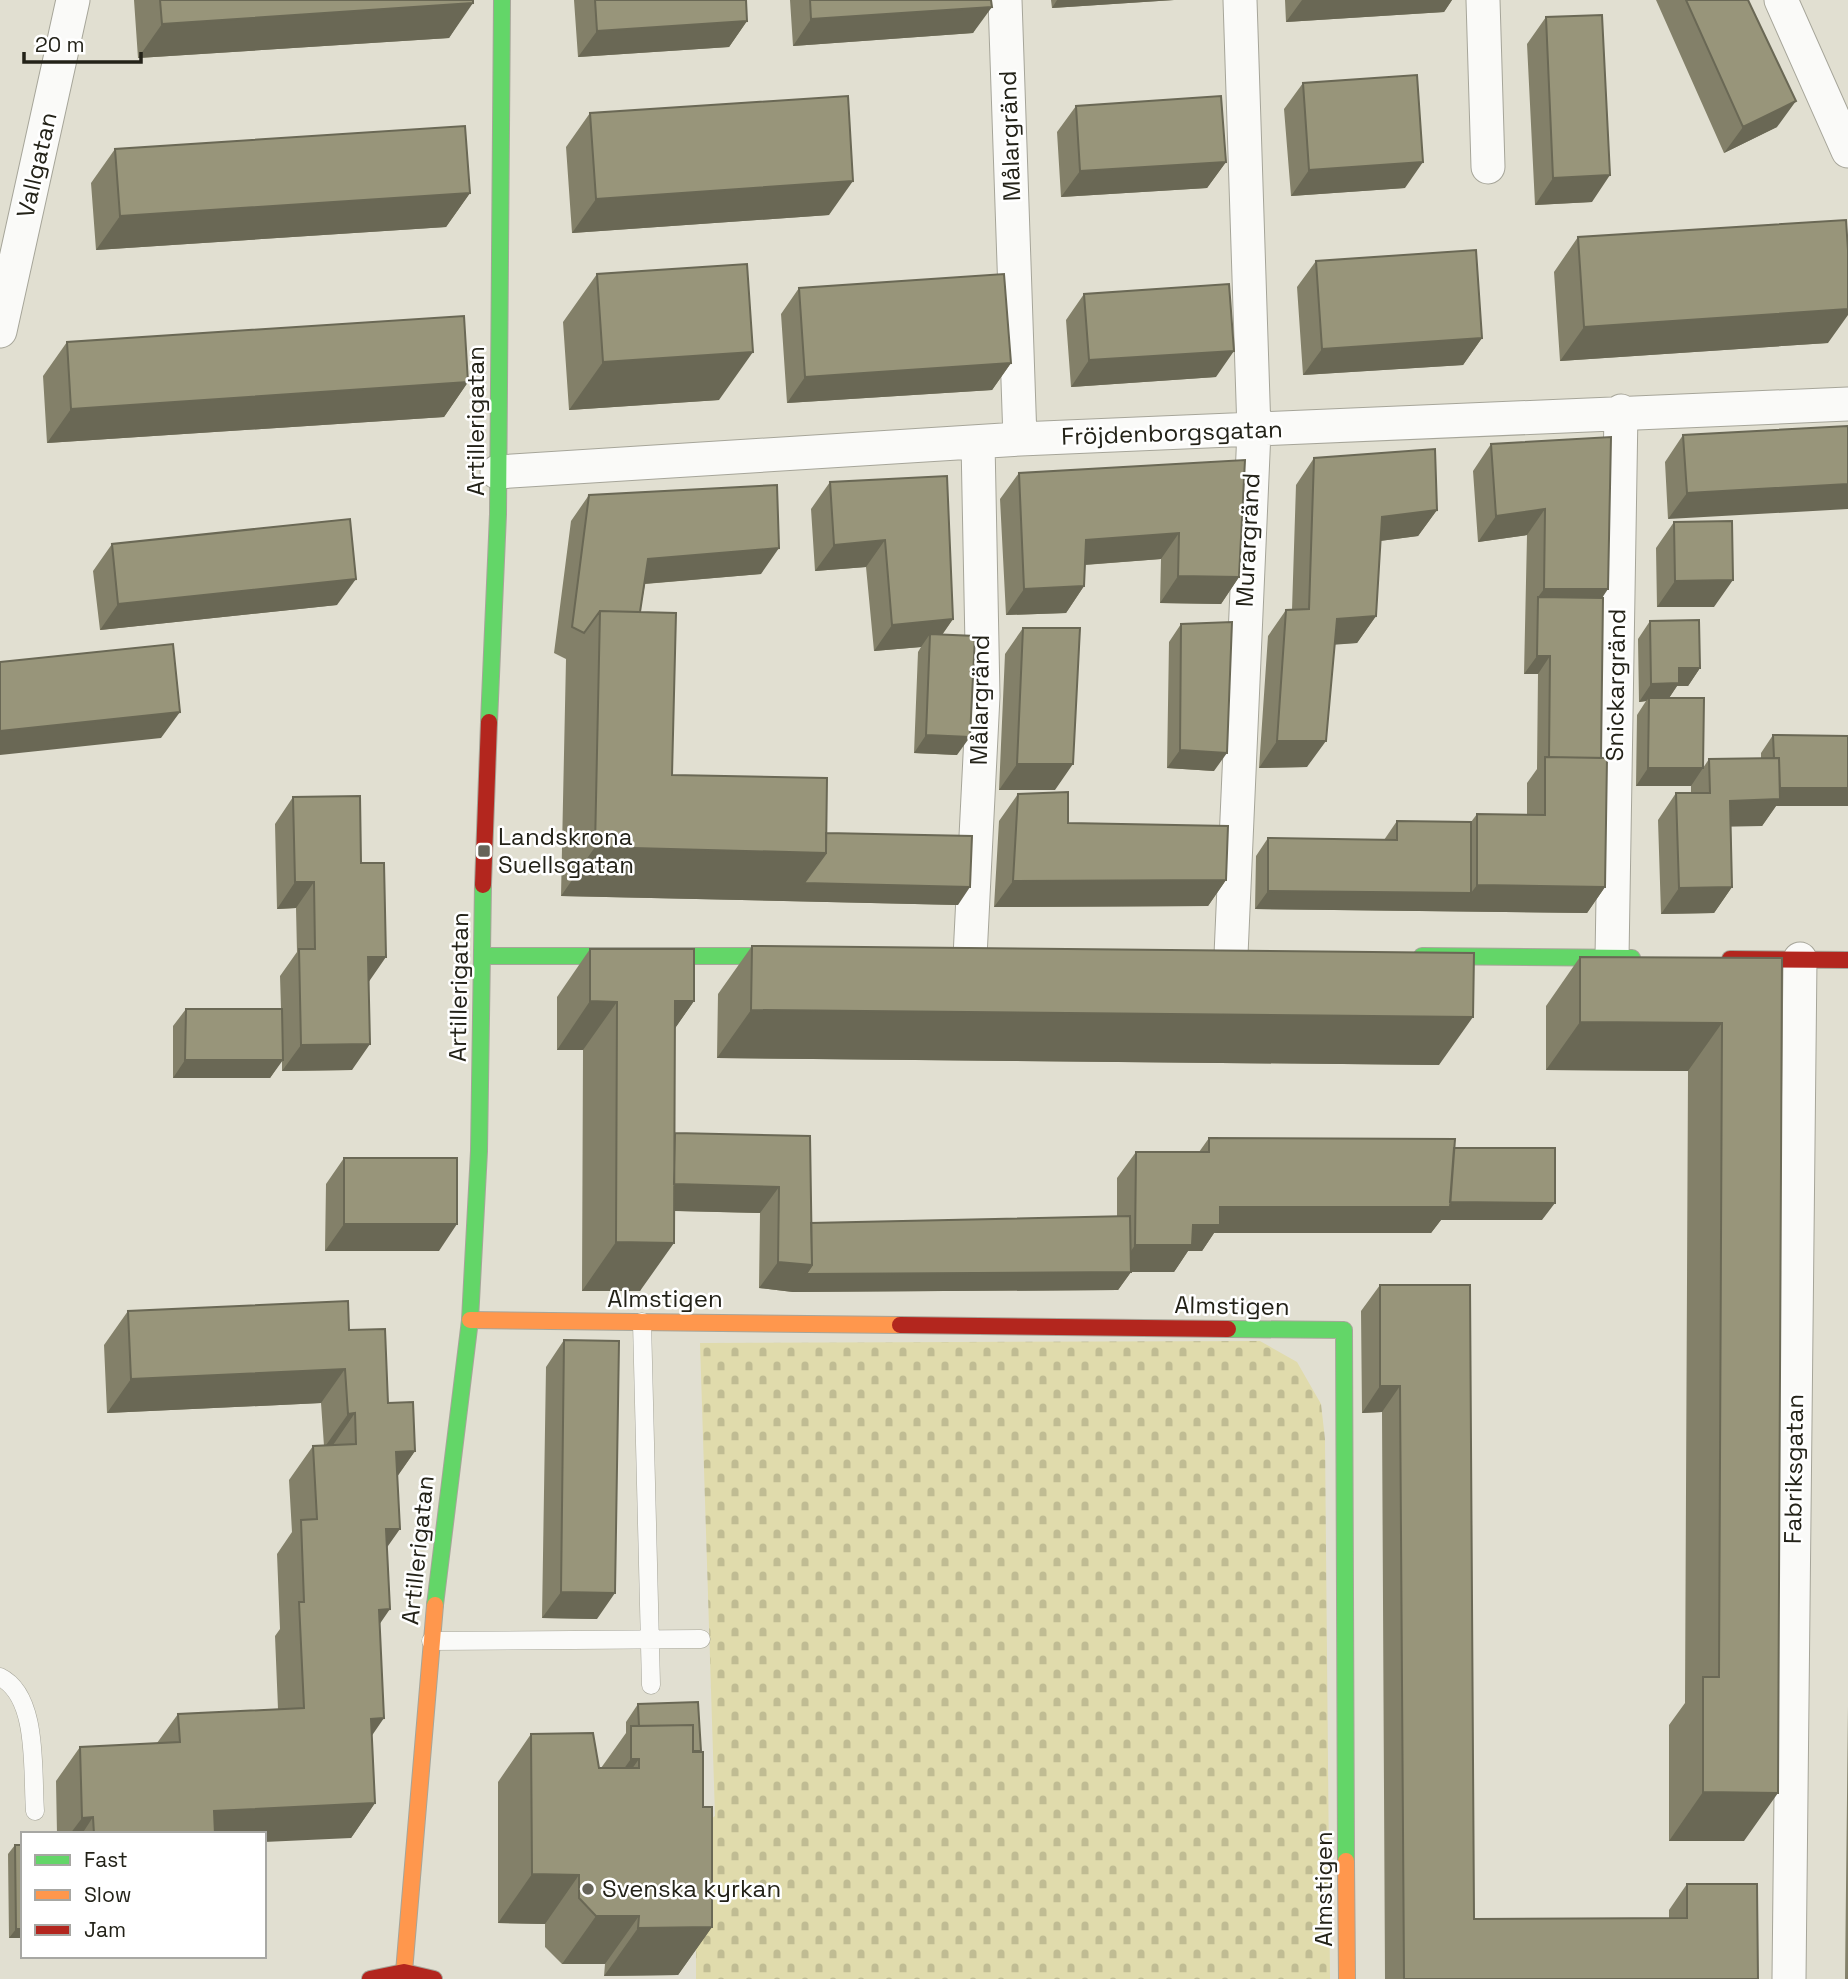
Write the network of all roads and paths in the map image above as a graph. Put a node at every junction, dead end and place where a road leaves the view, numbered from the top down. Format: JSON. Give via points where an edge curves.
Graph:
{"nodes":[{"id":1,"x":73,"y":0,"type":"edge"},
{"id":2,"x":502,"y":0,"type":"edge"},
{"id":3,"x":1005,"y":0,"type":"edge"},
{"id":4,"x":1240,"y":0,"type":"edge"},
{"id":5,"x":1483,"y":0,"type":"edge"},
{"id":6,"x":1781,"y":0,"type":"edge"},
{"id":7,"x":1848,"y":152,"type":"edge"},
{"id":8,"x":1488,"y":167,"type":"dead end"},
{"id":9,"x":0,"y":331,"type":"edge"},
{"id":10,"x":1848,"y":404,"type":"edge"},
{"id":11,"x":1621,"y":411,"type":"junction"},
{"id":12,"x":1254,"y":430,"type":"junction"},
{"id":13,"x":1020,"y":439,"type":"junction"},
{"id":14,"x":978,"y":442,"type":"junction"},
{"id":15,"x":497,"y":472,"type":"junction"},
{"id":16,"x":1231,"y":955,"type":"edge"},
{"id":17,"x":482,"y":956,"type":"junction"},
{"id":18,"x":1408,"y":956,"type":"edge"},
{"id":19,"x":820,"y":957,"type":"edge"},
{"id":20,"x":970,"y":957,"type":"edge"},
{"id":21,"x":1612,"y":958,"type":"junction"},
{"id":22,"x":1652,"y":958,"type":"edge"},
{"id":23,"x":1720,"y":959,"type":"edge"},
{"id":24,"x":1800,"y":959,"type":"junction"},
{"id":25,"x":1848,"y":960,"type":"edge"},
{"id":26,"x":470,"y":1320,"type":"junction"},
{"id":27,"x":642,"y":1322,"type":"junction"},
{"id":28,"x":650,"y":1639,"type":"junction"},
{"id":29,"x":701,"y":1639,"type":"dead end"},
{"id":30,"x":430,"y":1641,"type":"junction"},
{"id":31,"x":0,"y":1677,"type":"edge"},
{"id":32,"x":651,"y":1685,"type":"dead end"},
{"id":33,"x":35,"y":1811,"type":"dead end"},
{"id":34,"x":404,"y":1972,"type":"junction"},
{"id":35,"x":370,"y":1979,"type":"edge"},
{"id":36,"x":434,"y":1979,"type":"edge"},
{"id":37,"x":1347,"y":1979,"type":"edge"},
{"id":38,"x":1789,"y":1979,"type":"edge"}],
"edges":[{"from":1,"to":9,"type":"street","name":"Vallgatan"},
{"from":2,"to":15,"type":"street","name":"Artillerigatan"},
{"from":3,"to":13,"type":"street","name":"Målargränd"},
{"from":4,"to":12,"type":"street","name":"Murargränd"},
{"from":5,"to":8,"type":"street"},
{"from":6,"to":7,"type":"street"},
{"from":10,"to":11,"type":"street","name":"Fröjdenborgsgatan"},
{"from":11,"to":12,"type":"street","name":"Fröjdenborgsgatan"},
{"from":11,"to":21,"type":"street","name":"Snickargränd"},
{"from":12,"to":13,"type":"street","name":"Fröjdenborgsgatan"},
{"from":12,"to":16,"type":"street","name":"Murargränd"},
{"from":13,"to":14,"type":"street","name":"Fröjdenborgsgatan"},
{"from":14,"to":15,"type":"street","name":"Fröjdenborgsgatan"},
{"from":14,"to":20,"type":"street","name":"Målargränd","via":[[983,696]]},
{"from":15,"to":17,"type":"street","name":"Artillerigatan"},
{"from":17,"to":19,"type":"street"},
{"from":17,"to":26,"type":"street","name":"Artillerigatan"},
{"from":18,"to":21,"type":"street"},
{"from":21,"to":22,"type":"street"},
{"from":23,"to":24,"type":"street"},
{"from":24,"to":25,"type":"street"},
{"from":24,"to":38,"type":"street","name":"Fabriksgatan"},
{"from":26,"to":27,"type":"street","name":"Almstigen"},
{"from":26,"to":30,"type":"street","name":"Artillerigatan"},
{"from":27,"to":28,"type":"lane"},
{"from":27,"to":37,"type":"street","name":"Almstigen","via":[[1344,1330]]},
{"from":28,"to":29,"type":"lane"},
{"from":28,"to":30,"type":"lane"},
{"from":28,"to":32,"type":"lane"},
{"from":30,"to":34,"type":"street","name":"Artillerigatan"},
{"from":31,"to":33,"type":"lane","via":[[10,1682],[28,1712]]},
{"from":34,"to":35,"type":"street"},
{"from":34,"to":36,"type":"street"}]}
